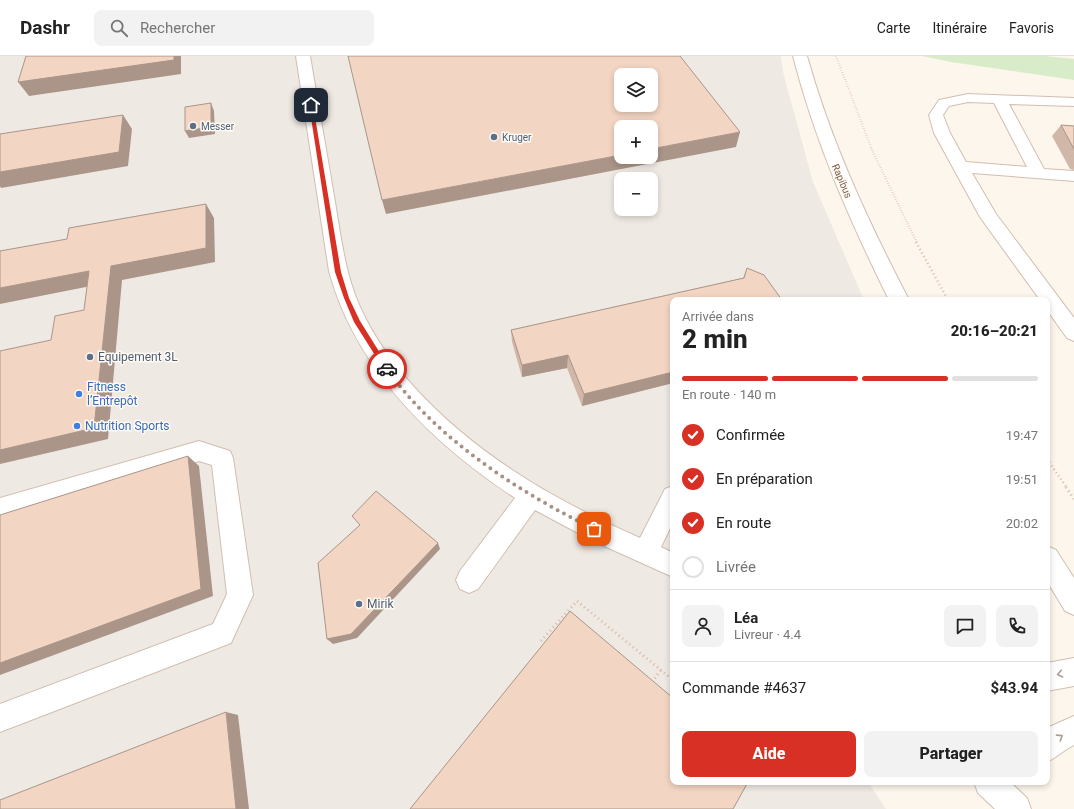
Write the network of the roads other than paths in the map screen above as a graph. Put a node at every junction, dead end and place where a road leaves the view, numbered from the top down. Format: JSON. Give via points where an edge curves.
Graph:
{"nodes":[{"id":1,"x":303,"y":56,"type":"edge"},
{"id":2,"x":800,"y":56,"type":"edge"},
{"id":3,"x":1000,"y":100,"type":"junction"},
{"id":4,"x":1074,"y":102,"type":"edge"},
{"id":5,"x":961,"y":167,"type":"junction"},
{"id":6,"x":1038,"y":173,"type":"junction"},
{"id":7,"x":1073,"y":176,"type":"edge"},
{"id":8,"x":897,"y":297,"type":"edge"},
{"id":9,"x":1048,"y":297,"type":"edge"},
{"id":10,"x":1050,"y":300,"type":"edge"},
{"id":11,"x":1074,"y":333,"type":"edge"},
{"id":12,"x":532,"y":495,"type":"junction"},
{"id":13,"x":670,"y":503,"type":"edge"},
{"id":14,"x":0,"y":509,"type":"edge"},
{"id":15,"x":646,"y":553,"type":"junction"},
{"id":16,"x":1050,"y":563,"type":"edge"},
{"id":17,"x":670,"y":564,"type":"edge"},
{"id":18,"x":468,"y":580,"type":"dead end"},
{"id":19,"x":1074,"y":602,"type":"edge"},
{"id":20,"x":1074,"y":672,"type":"edge"},
{"id":21,"x":1050,"y":676,"type":"edge"},
{"id":22,"x":0,"y":718,"type":"edge"},
{"id":23,"x":1074,"y":730,"type":"edge"},
{"id":24,"x":1050,"y":744,"type":"edge"},
{"id":25,"x":995,"y":788,"type":"edge"},
{"id":26,"x":1016,"y":809,"type":"edge"}],
"edges":[{"from":1,"to":12,"type":"street","via":[[338,272],[357,322],[391,374],[436,424],[463,448]]},
{"from":2,"to":8,"type":"street","name":"Rapibus","via":[[833,160]]},
{"from":3,"to":4,"type":"street"},
{"from":3,"to":5,"type":"street","via":[[955,100],[944,103],[936,115]]},
{"from":3,"to":6,"type":"street"},
{"from":5,"to":6,"type":"street"},
{"from":5,"to":9,"type":"street","via":[[989,217]]},
{"from":6,"to":7,"type":"street"},
{"from":10,"to":11,"type":"street"},
{"from":12,"to":15,"type":"street","via":[[584,524]]},
{"from":12,"to":18,"type":"street"},
{"from":13,"to":15,"type":"street"},
{"from":14,"to":22,"type":"street","via":[[199,451],[222,458],[240,595],[222,634]]},
{"from":15,"to":17,"type":"street"},
{"from":16,"to":19,"type":"street"},
{"from":20,"to":21,"type":"street","one_way":true},
{"from":24,"to":23,"type":"street","one_way":true},
{"from":25,"to":26,"type":"street"}]}
